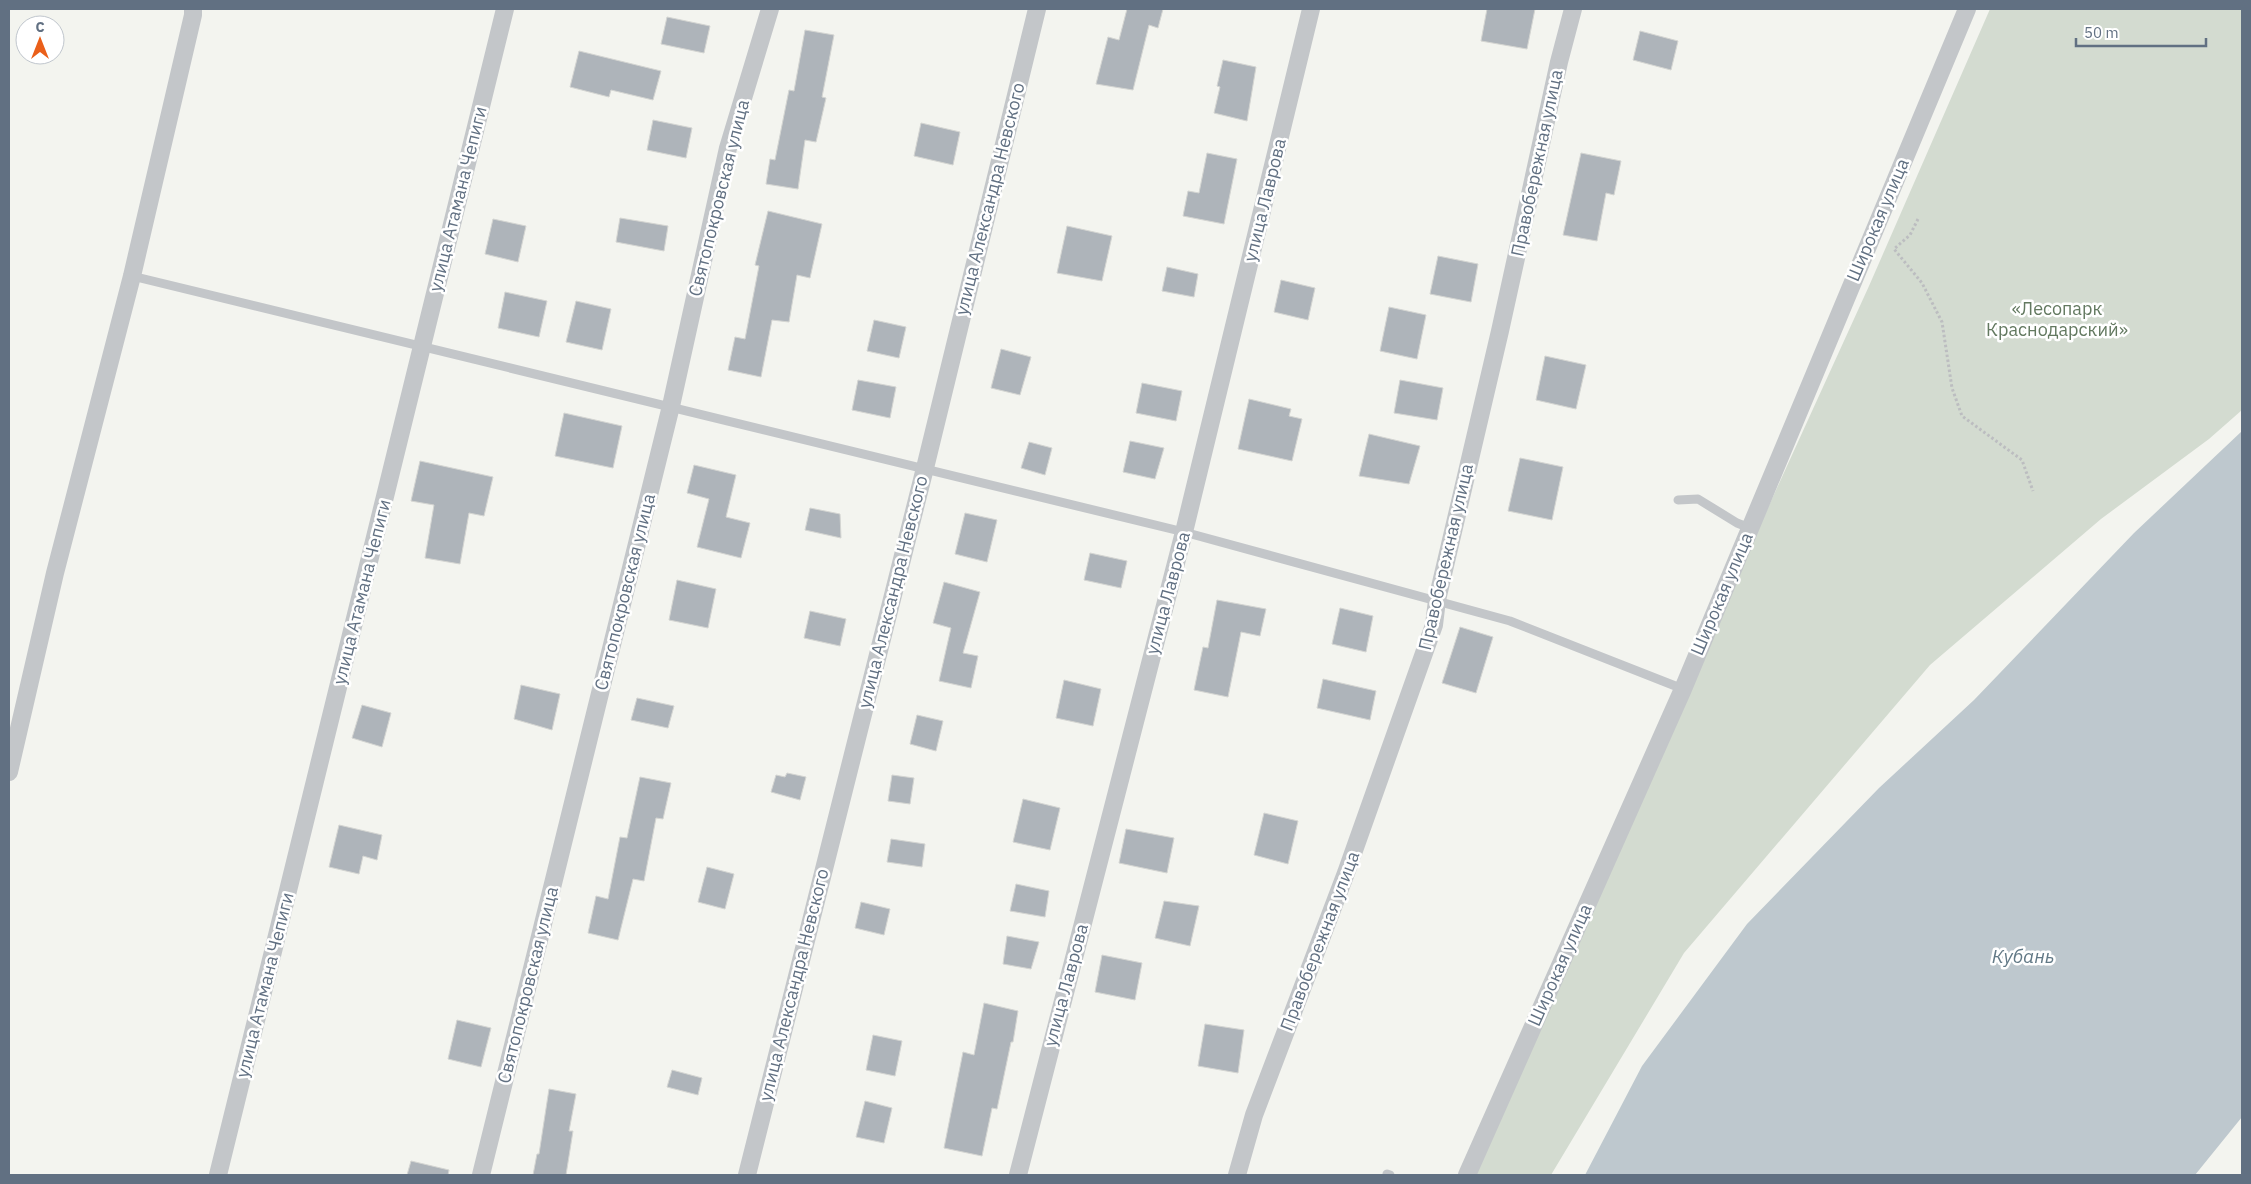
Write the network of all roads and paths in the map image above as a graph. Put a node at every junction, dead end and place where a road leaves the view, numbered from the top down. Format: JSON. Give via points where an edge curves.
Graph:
{"nodes":[{"id":1,"x":193,"y":9,"type":"edge"},
{"id":2,"x":505,"y":9,"type":"edge"},
{"id":3,"x":770,"y":9,"type":"edge"},
{"id":4,"x":1037,"y":9,"type":"edge"},
{"id":5,"x":1311,"y":9,"type":"edge"},
{"id":6,"x":1573,"y":9,"type":"edge"},
{"id":7,"x":1967,"y":9,"type":"edge"},
{"id":8,"x":1918,"y":219,"type":"dead end"},
{"id":9,"x":132,"y":276,"type":"junction"},
{"id":10,"x":422,"y":348,"type":"junction"},
{"id":11,"x":671,"y":406,"type":"junction"},
{"id":12,"x":925,"y":468,"type":"junction"},
{"id":13,"x":2033,"y":491,"type":"dead end"},
{"id":14,"x":1678,"y":500,"type":"dead end"},
{"id":15,"x":1750,"y":528,"type":"junction"},
{"id":16,"x":1184,"y":532,"type":"junction"},
{"id":17,"x":1436,"y":600,"type":"junction"},
{"id":18,"x":1683,"y":689,"type":"junction"},
{"id":19,"x":9,"y":772,"type":"edge"},
{"id":20,"x":218,"y":1175,"type":"edge"},
{"id":21,"x":481,"y":1175,"type":"edge"},
{"id":22,"x":746,"y":1175,"type":"edge"},
{"id":23,"x":1018,"y":1175,"type":"edge"},
{"id":24,"x":1237,"y":1175,"type":"edge"},
{"id":25,"x":1468,"y":1175,"type":"edge"}],
"edges":[{"from":1,"to":9,"type":"street"},
{"from":2,"to":10,"type":"street","name":"улица Атамана Чепиги"},
{"from":3,"to":11,"type":"street","name":"Святопокровская улица","via":[[728,148]]},
{"from":4,"to":12,"type":"street","name":"улица Александра Невского"},
{"from":5,"to":16,"type":"street","name":"улица Лаврова"},
{"from":6,"to":17,"type":"street","name":"Правобережная улица"},
{"from":7,"to":15,"type":"street","name":"Широкая улица"},
{"from":8,"to":13,"type":"path","via":[[1910,235],[1894,249],[1922,282],[1942,322],[1952,388],[1962,416],[2022,460]]},
{"from":9,"to":10,"type":"lane"},
{"from":9,"to":19,"type":"street","via":[[58,563]]},
{"from":10,"to":11,"type":"lane"},
{"from":10,"to":20,"type":"street","name":"улица Атамана Чепиги"},
{"from":11,"to":12,"type":"lane"},
{"from":11,"to":21,"type":"street","name":"Святопокровская улица"},
{"from":12,"to":16,"type":"lane"},
{"from":12,"to":22,"type":"street","name":"улица Александра Невского"},
{"from":14,"to":15,"type":"lane","via":[[1698,500]]},
{"from":15,"to":18,"type":"street","name":"Широкая улица"},
{"from":16,"to":17,"type":"lane"},
{"from":16,"to":23,"type":"street","name":"улица Лаврова"},
{"from":17,"to":18,"type":"lane","via":[[1510,621]]},
{"from":17,"to":24,"type":"street","name":"Правобережная улица","via":[[1434,625],[1346,873],[1254,1115]]},
{"from":18,"to":25,"type":"street","name":"Широкая улица"}]}
